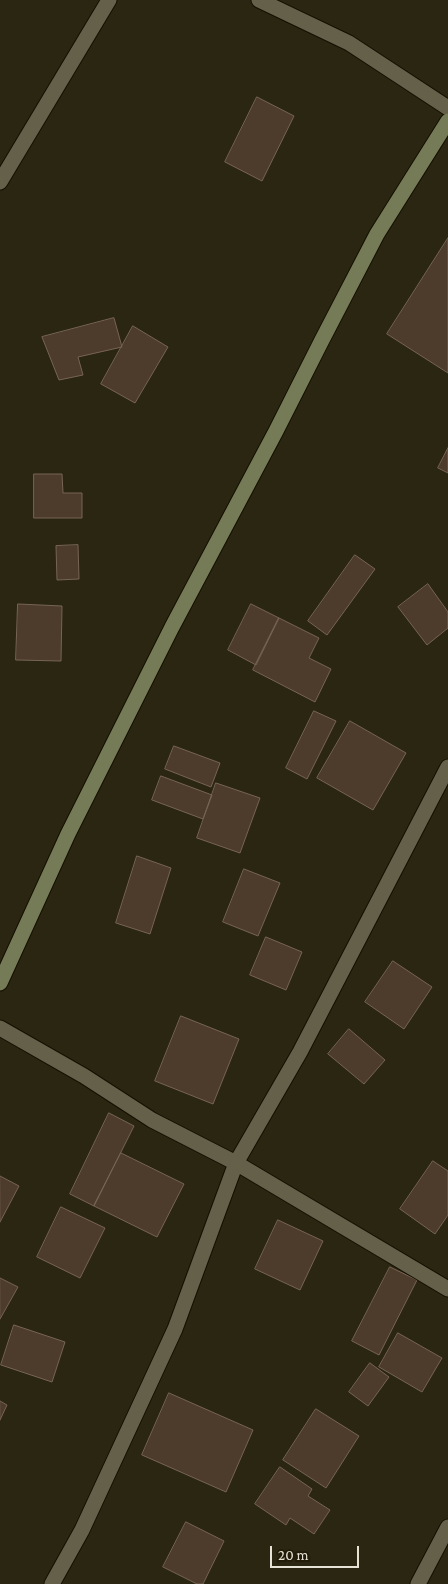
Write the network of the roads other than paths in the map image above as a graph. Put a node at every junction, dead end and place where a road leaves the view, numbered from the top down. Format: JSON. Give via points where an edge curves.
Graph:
{"nodes":[{"id":1,"x":109,"y":0,"type":"edge"},
{"id":2,"x":259,"y":0,"type":"edge"},
{"id":3,"x":448,"y":108,"type":"edge"},
{"id":4,"x":448,"y":121,"type":"edge"},
{"id":5,"x":0,"y":182,"type":"edge"},
{"id":6,"x":448,"y":767,"type":"edge"},
{"id":7,"x":0,"y":982,"type":"edge"},
{"id":8,"x":0,"y":1028,"type":"edge"},
{"id":9,"x":236,"y":1164,"type":"junction"},
{"id":10,"x":448,"y":1289,"type":"edge"},
{"id":11,"x":448,"y":1526,"type":"edge"},
{"id":12,"x":52,"y":1584,"type":"edge"},
{"id":13,"x":418,"y":1584,"type":"edge"}],
"edges":[{"from":1,"to":5,"type":"street"},
{"from":2,"to":3,"type":"street","via":[[349,44]]},
{"from":4,"to":7,"type":"main road","via":[[377,234],[68,834]]},
{"from":6,"to":9,"type":"street","via":[[300,1052]]},
{"from":8,"to":9,"type":"street","via":[[152,1120]]},
{"from":9,"to":10,"type":"street"},
{"from":9,"to":12,"type":"street","via":[[175,1329],[82,1530]]},
{"from":11,"to":13,"type":"street"}]}
